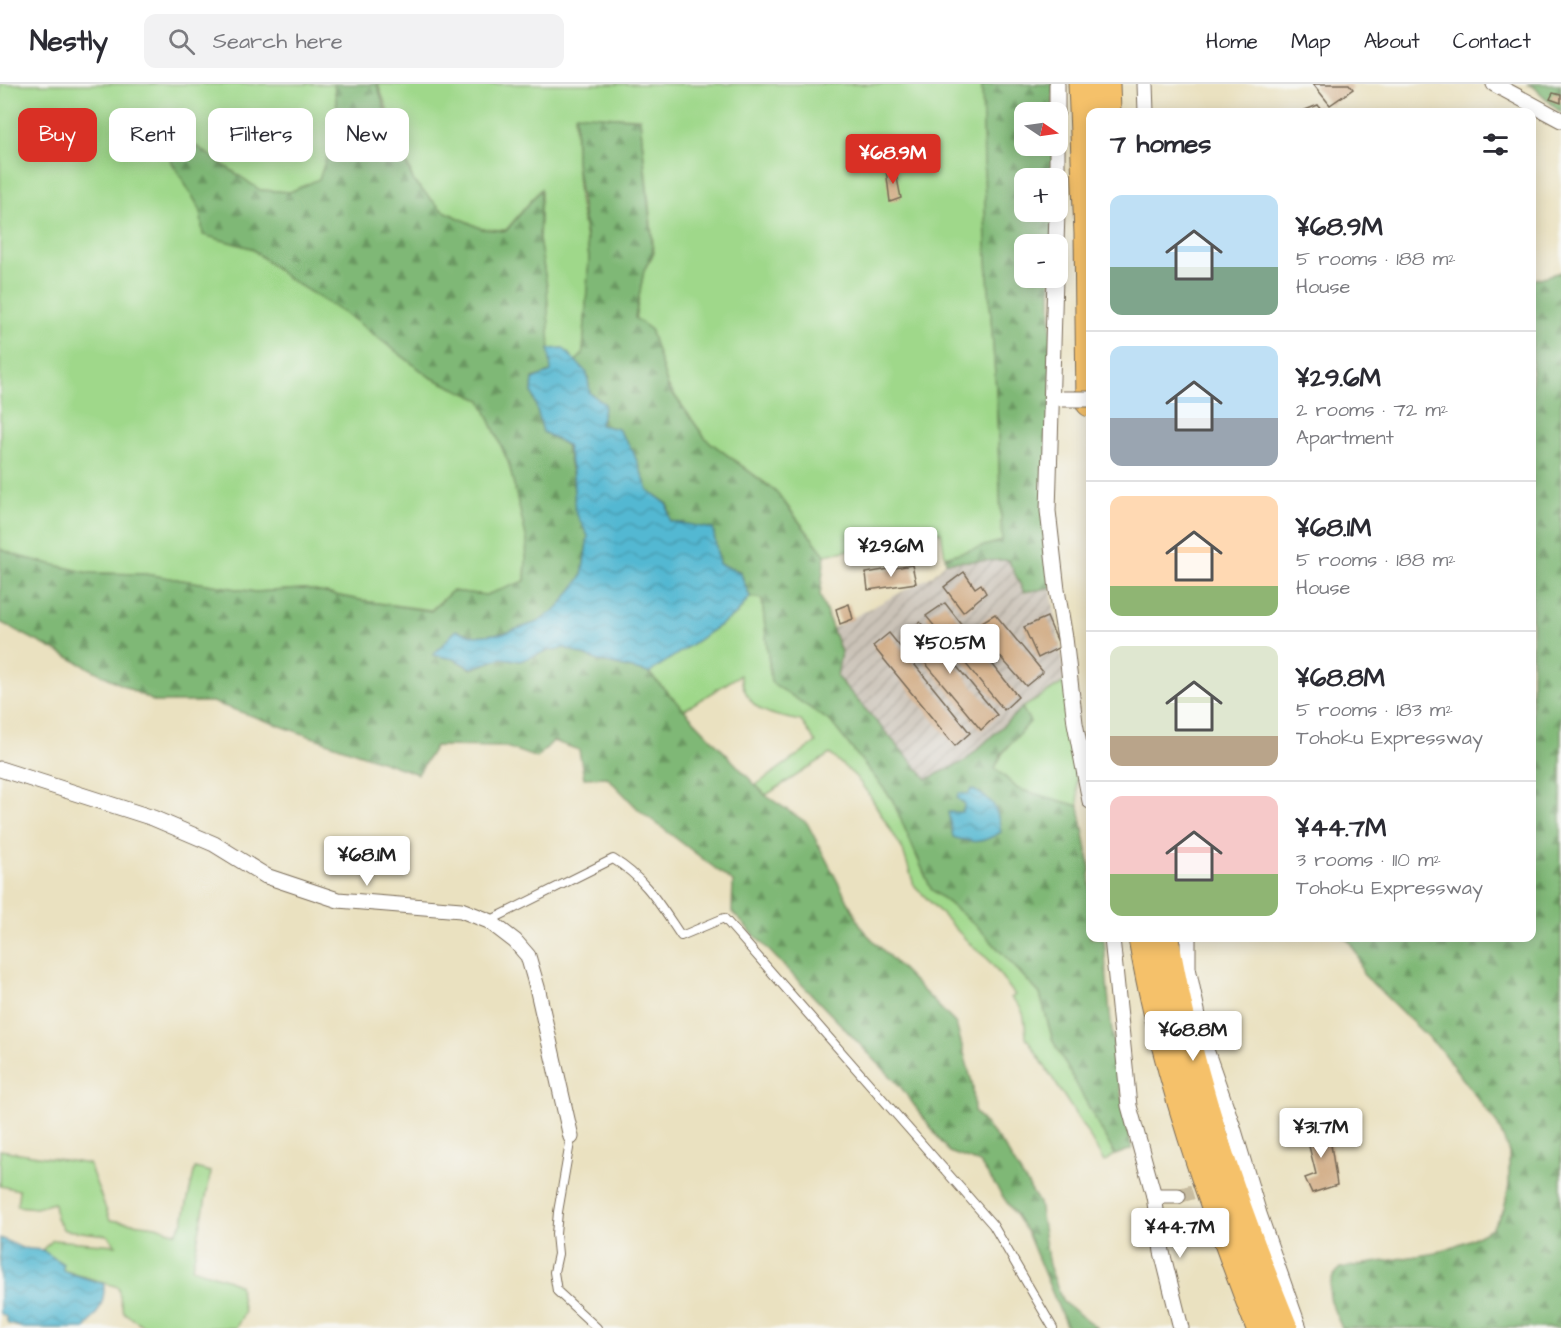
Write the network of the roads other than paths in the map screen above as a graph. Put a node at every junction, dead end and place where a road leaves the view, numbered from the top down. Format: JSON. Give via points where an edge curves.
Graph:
{"nodes":[{"id":1,"x":1056,"y":84,"type":"edge"},
{"id":2,"x":1082,"y":84,"type":"edge"},
{"id":3,"x":1106,"y":84,"type":"edge"},
{"id":4,"x":1145,"y":84,"type":"edge"},
{"id":5,"x":1494,"y":84,"type":"edge"},
{"id":6,"x":1057,"y":102,"type":"edge"},
{"id":7,"x":1107,"y":108,"type":"edge"},
{"id":8,"x":1146,"y":108,"type":"edge"},
{"id":9,"x":1561,"y":120,"type":"edge"},
{"id":10,"x":1086,"y":184,"type":"edge"},
{"id":11,"x":1055,"y":288,"type":"edge"},
{"id":12,"x":1057,"y":397,"type":"junction"},
{"id":13,"x":1086,"y":401,"type":"edge"},
{"id":14,"x":0,"y":769,"type":"edge"},
{"id":15,"x":1086,"y":780,"type":"edge"},
{"id":16,"x":489,"y":921,"type":"junction"},
{"id":17,"x":1112,"y":942,"type":"edge"},
{"id":18,"x":1143,"y":942,"type":"edge"},
{"id":19,"x":1166,"y":942,"type":"edge"},
{"id":20,"x":1188,"y":942,"type":"edge"},
{"id":21,"x":570,"y":1137,"type":"joint"},
{"id":22,"x":1154,"y":1196,"type":"junction"},
{"id":23,"x":1178,"y":1196,"type":"tunnel mouth"},
{"id":24,"x":597,"y":1328,"type":"edge"},
{"id":25,"x":1053,"y":1328,"type":"edge"},
{"id":26,"x":1181,"y":1328,"type":"edge"},
{"id":27,"x":1260,"y":1328,"type":"edge"},
{"id":28,"x":1284,"y":1328,"type":"edge"},
{"id":29,"x":1299,"y":1328,"type":"edge"}],
"edges":[{"from":1,"to":6,"type":"street"},
{"from":2,"to":10,"type":"highway"},
{"from":3,"to":7,"type":"highway"},
{"from":4,"to":8,"type":"street"},
{"from":5,"to":9,"type":"street"},
{"from":11,"to":12,"type":"street"},
{"from":12,"to":13,"type":"street","bridge":true},
{"from":12,"to":15,"type":"street","via":[[1050,427],[1048,512]]},
{"from":14,"to":16,"type":"street","via":[[153,818],[214,844],[266,876],[338,900],[461,910]]},
{"from":16,"to":21,"type":"street","via":[[528,956]]},
{"from":16,"to":25,"type":"lane","via":[[613,859],[631,869],[649,888],[681,936],[724,918],[993,1225]]},
{"from":17,"to":22,"type":"street","via":[[1129,1106]]},
{"from":18,"to":27,"type":"highway","via":[[1173,1073],[1202,1174]]},
{"from":19,"to":28,"type":"highway","via":[[1196,1082],[1227,1180]]},
{"from":20,"to":29,"type":"street","via":[[1188,968],[1204,1044],[1245,1178]]},
{"from":21,"to":24,"type":"lane","via":[[558,1212],[554,1272],[557,1291]]},
{"from":22,"to":23,"type":"street"},
{"from":22,"to":26,"type":"street","via":[[1162,1252]]}]}
